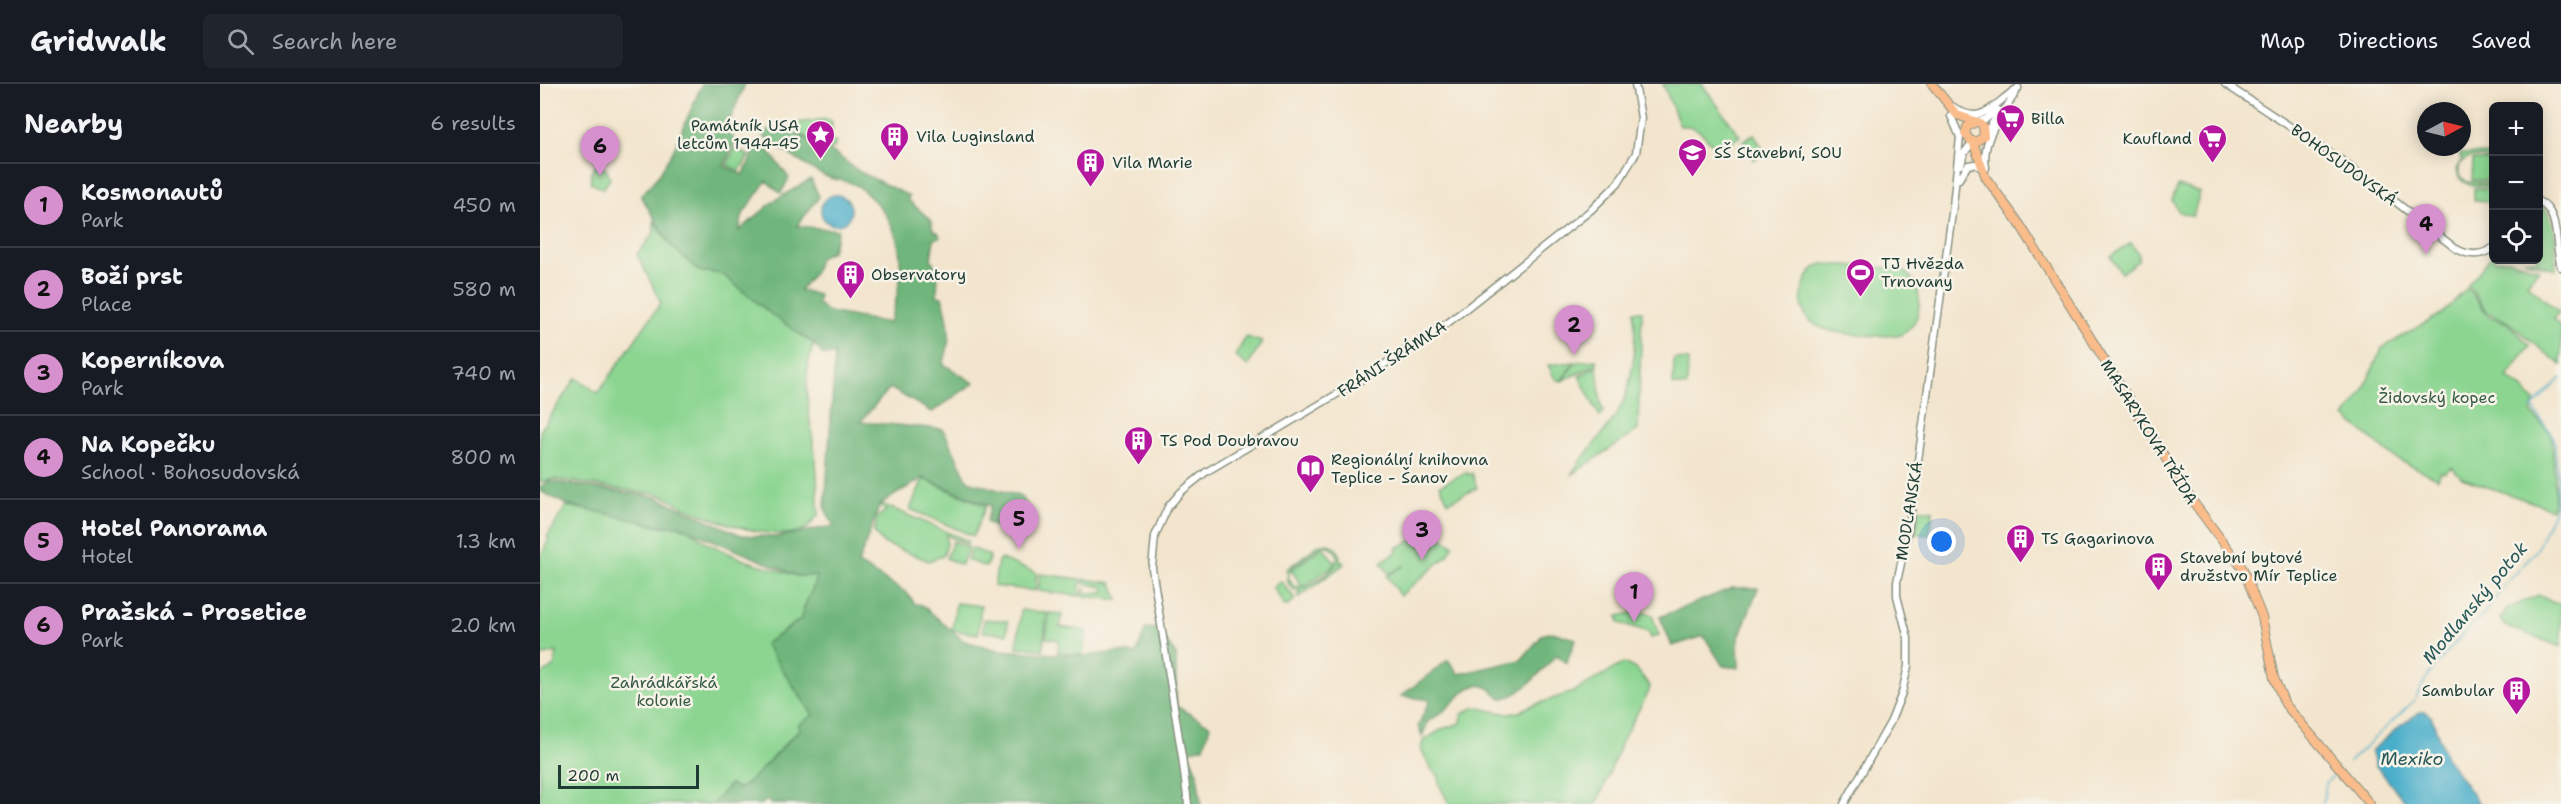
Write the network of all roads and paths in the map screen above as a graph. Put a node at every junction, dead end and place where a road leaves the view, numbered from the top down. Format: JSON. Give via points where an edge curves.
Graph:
{"nodes":[{"id":1,"x":1635,"y":84,"type":"edge"},
{"id":2,"x":2225,"y":84,"type":"edge"},
{"id":3,"x":1933,"y":86,"type":"edge"},
{"id":4,"x":2020,"y":86,"type":"edge"},
{"id":5,"x":1951,"y":116,"type":"junction"},
{"id":6,"x":1976,"y":122,"type":"junction"},
{"id":7,"x":1965,"y":133,"type":"junction"},
{"id":8,"x":1984,"y":136,"type":"junction"},
{"id":9,"x":1973,"y":142,"type":"junction"},
{"id":10,"x":1957,"y":166,"type":"junction"},
{"id":11,"x":1983,"y":167,"type":"junction"},
{"id":12,"x":1959,"y":180,"type":"junction"},
{"id":13,"x":2543,"y":203,"type":"edge"},
{"id":14,"x":1953,"y":204,"type":"junction"},
{"id":15,"x":2489,"y":250,"type":"edge"},
{"id":16,"x":2561,"y":267,"type":"edge"},
{"id":17,"x":1188,"y":804,"type":"edge"},
{"id":18,"x":1844,"y":804,"type":"edge"},
{"id":19,"x":2370,"y":804,"type":"edge"}],
"edges":[{"from":1,"to":17,"type":"street","name":"FRÁNI ŠRÁMKA","via":[[1641,118],[1636,153],[1618,183],[1591,210],[1449,322],[1206,472],[1174,499],[1158,526],[1153,549],[1153,585]]},
{"from":2,"to":15,"type":"street","name":"BOHOSUDOVSKÁ","via":[[2347,164],[2455,248],[2475,255]]},
{"from":3,"to":4,"type":"street","via":[[1957,110],[1973,115],[1992,109]]},
{"from":3,"to":5,"type":"main road","name":"MASARYKOVA TŘÍDA"},
{"from":3,"to":6,"type":"main road","name":"MASARYKOVA TŘÍDA","via":[[1954,113]]},
{"from":4,"to":6,"type":"street","via":[[1990,117]]},
{"from":4,"to":8,"type":"street"},
{"from":4,"to":11,"type":"street","via":[[1989,140]]},
{"from":5,"to":7,"type":"main road","name":"MASARYKOVA TŘÍDA"},
{"from":5,"to":10,"type":"street","via":[[1960,135]]},
{"from":6,"to":7,"type":"main road","via":[[1968,125]]},
{"from":6,"to":8,"type":"main road","name":"MASARYKOVA TŘÍDA","via":[[1984,127]]},
{"from":7,"to":9,"type":"main road","name":"MASARYKOVA TŘÍDA"},
{"from":7,"to":10,"type":"street"},
{"from":8,"to":9,"type":"main road"},
{"from":8,"to":11,"type":"main road","name":"MASARYKOVA TŘÍDA"},
{"from":9,"to":11,"type":"main road","name":"MASARYKOVA TŘÍDA"},
{"from":9,"to":12,"type":"street","via":[[1963,156]]},
{"from":10,"to":14,"type":"street"},
{"from":11,"to":12,"type":"street","via":[[1968,165]]},
{"from":11,"to":19,"type":"main road","name":"MASARYKOVA TŘÍDA","via":[[2191,500],[2243,569],[2262,617],[2279,693],[2291,713]]},
{"from":12,"to":14,"type":"street"},
{"from":13,"to":16,"type":"street","via":[[2553,214]]},
{"from":14,"to":18,"type":"street","name":"MODLANSKÁ","via":[[1907,538],[1897,582],[1908,638],[1906,676],[1891,721]]}]}
